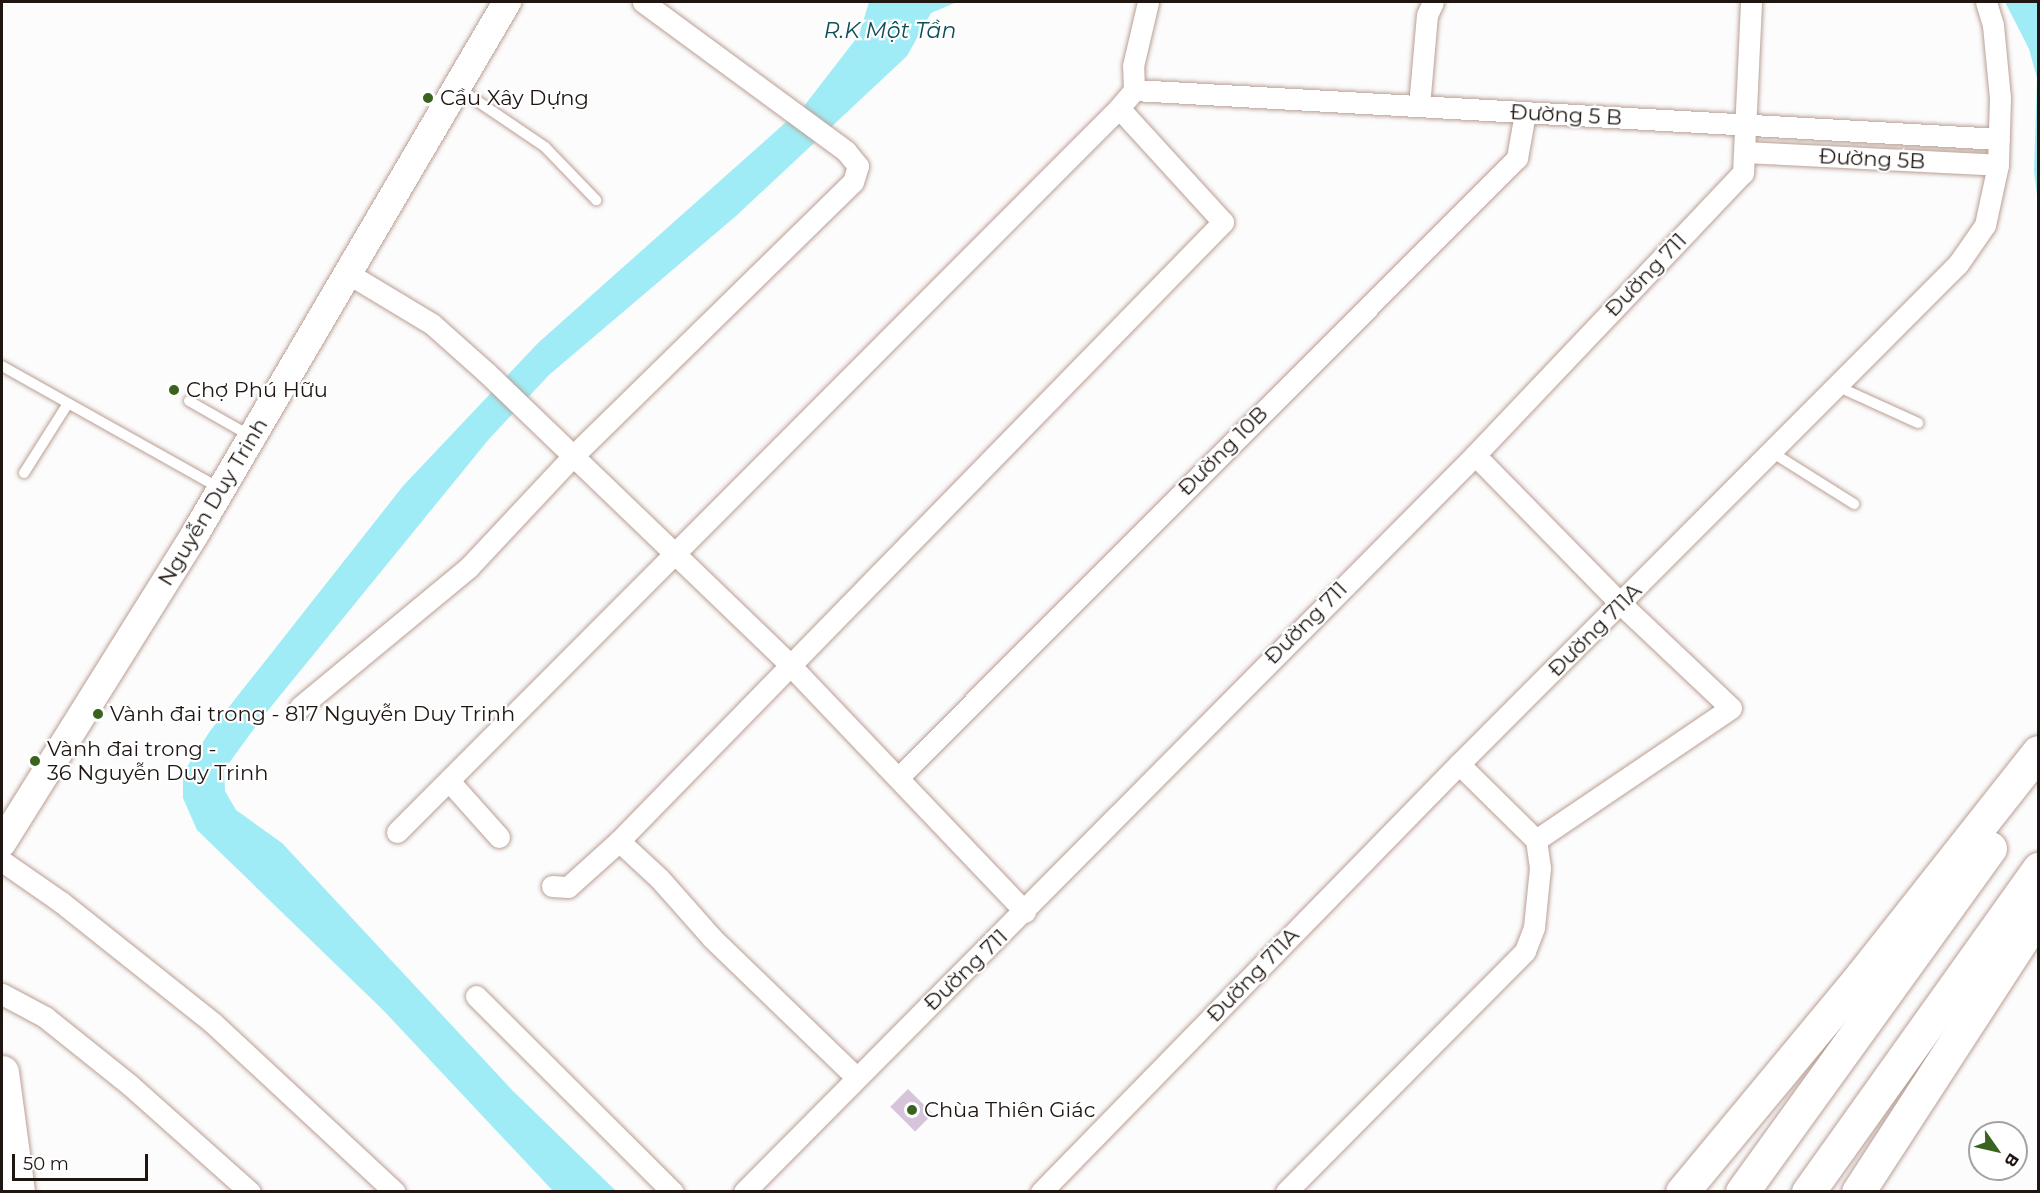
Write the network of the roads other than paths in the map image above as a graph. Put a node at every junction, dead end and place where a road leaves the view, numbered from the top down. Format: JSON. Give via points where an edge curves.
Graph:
{"nodes":[{"id":1,"x":507,"y":2,"type":"edge"},
{"id":2,"x":643,"y":2,"type":"edge"},
{"id":3,"x":1148,"y":2,"type":"edge"},
{"id":4,"x":1433,"y":2,"type":"edge"},
{"id":5,"x":1751,"y":2,"type":"edge"},
{"id":6,"x":1986,"y":2,"type":"edge"},
{"id":7,"x":458,"y":88,"type":"junction"},
{"id":8,"x":1134,"y":90,"type":"junction"},
{"id":9,"x":1419,"y":106,"type":"junction"},
{"id":10,"x":1119,"y":108,"type":"junction"},
{"id":11,"x":1525,"y":113,"type":"junction"},
{"id":12,"x":1745,"y":124,"type":"junction"},
{"id":13,"x":1999,"y":139,"type":"junction"},
{"id":14,"x":1745,"y":152,"type":"junction"},
{"id":15,"x":1998,"y":165,"type":"junction"},
{"id":16,"x":596,"y":200,"type":"dead end"},
{"id":17,"x":349,"y":274,"type":"junction"},
{"id":18,"x":2,"y":366,"type":"edge"},
{"id":19,"x":1839,"y":387,"type":"junction"},
{"id":20,"x":189,"y":401,"type":"dead end"},
{"id":21,"x":67,"y":405,"type":"junction"},
{"id":22,"x":1918,"y":423,"type":"dead end"},
{"id":23,"x":252,"y":437,"type":"junction"},
{"id":24,"x":1773,"y":453,"type":"junction"},
{"id":25,"x":1475,"y":455,"type":"junction"},
{"id":26,"x":572,"y":457,"type":"junction"},
{"id":27,"x":24,"y":473,"type":"dead end"},
{"id":28,"x":221,"y":489,"type":"junction"},
{"id":29,"x":1854,"y":504,"type":"dead end"},
{"id":30,"x":676,"y":551,"type":"junction"},
{"id":31,"x":1621,"y":604,"type":"junction"},
{"id":32,"x":792,"y":667,"type":"junction"},
{"id":33,"x":300,"y":707,"type":"dead end"},
{"id":34,"x":2038,"y":752,"type":"edge"},
{"id":35,"x":1459,"y":764,"type":"junction"},
{"id":36,"x":2038,"y":777,"type":"edge"},
{"id":37,"x":898,"y":778,"type":"junction"},
{"id":38,"x":449,"y":781,"type":"junction"},
{"id":39,"x":397,"y":832,"type":"dead end"},
{"id":40,"x":499,"y":837,"type":"dead end"},
{"id":41,"x":1536,"y":840,"type":"junction"},
{"id":42,"x":619,"y":841,"type":"junction"},
{"id":43,"x":2,"y":843,"type":"edge"},
{"id":44,"x":2,"y":861,"type":"edge"},
{"id":45,"x":2038,"y":869,"type":"edge"},
{"id":46,"x":552,"y":886,"type":"dead end"},
{"id":47,"x":1025,"y":912,"type":"junction"},
{"id":48,"x":2038,"y":915,"type":"edge"},
{"id":49,"x":2,"y":994,"type":"edge"},
{"id":50,"x":476,"y":996,"type":"dead end"},
{"id":51,"x":2,"y":1072,"type":"edge"},
{"id":52,"x":856,"y":1077,"type":"junction"},
{"id":53,"x":18,"y":1191,"type":"edge"},
{"id":54,"x":249,"y":1191,"type":"edge"},
{"id":55,"x":394,"y":1191,"type":"edge"},
{"id":56,"x":673,"y":1191,"type":"edge"},
{"id":57,"x":744,"y":1191,"type":"edge"},
{"id":58,"x":1041,"y":1191,"type":"edge"},
{"id":59,"x":1286,"y":1191,"type":"edge"},
{"id":60,"x":1682,"y":1191,"type":"edge"},
{"id":61,"x":1742,"y":1191,"type":"edge"},
{"id":62,"x":1808,"y":1191,"type":"edge"},
{"id":63,"x":1858,"y":1191,"type":"edge"}],
"edges":[{"from":1,"to":7,"type":"main road","name":"Nguyễn Duy Trinh"},
{"from":2,"to":26,"type":"street","via":[[773,96],[846,152],[858,166],[848,190]]},
{"from":3,"to":8,"type":"street","via":[[1133,66]]},
{"from":4,"to":9,"type":"street","via":[[1427,15]]},
{"from":5,"to":12,"type":"street","name":"Đường 711"},
{"from":6,"to":13,"type":"street","name":"Đường 711A","via":[[1994,36],[2000,98]]},
{"from":7,"to":16,"type":"lane","via":[[545,147]]},
{"from":7,"to":17,"type":"main road","name":"Nguyễn Duy Trinh"},
{"from":8,"to":9,"type":"street","name":"Đường 5 B"},
{"from":8,"to":10,"type":"street"},
{"from":9,"to":11,"type":"street","name":"Đường 5 B"},
{"from":10,"to":30,"type":"street"},
{"from":10,"to":32,"type":"street","via":[[1223,222]]},
{"from":11,"to":12,"type":"street","name":"Đường 5 B"},
{"from":11,"to":37,"type":"street","name":"Đường 10B","via":[[1516,159]]},
{"from":12,"to":13,"type":"street","name":"Đường 5 B"},
{"from":12,"to":14,"type":"street","name":"Đường 711"},
{"from":13,"to":15,"type":"street","name":"Đường 711A"},
{"from":14,"to":15,"type":"street","name":"Đường 5B"},
{"from":14,"to":25,"type":"street","name":"Đường 711","via":[[1743,173]]},
{"from":15,"to":19,"type":"street","name":"Đường 711A","via":[[1985,225],[1958,264]]},
{"from":17,"to":23,"type":"main road","name":"Nguyễn Duy Trinh"},
{"from":17,"to":26,"type":"street","via":[[432,324]]},
{"from":18,"to":21,"type":"lane"},
{"from":19,"to":22,"type":"lane"},
{"from":19,"to":24,"type":"street","name":"Đường 711A"},
{"from":20,"to":23,"type":"lane"},
{"from":21,"to":27,"type":"lane"},
{"from":21,"to":28,"type":"lane"},
{"from":23,"to":28,"type":"main road","name":"Nguyễn Duy Trinh"},
{"from":24,"to":29,"type":"lane"},
{"from":24,"to":31,"type":"street","name":"Đường 711A"},
{"from":25,"to":31,"type":"street"},
{"from":25,"to":47,"type":"street","name":"Đường 711"},
{"from":26,"to":30,"type":"street"},
{"from":26,"to":33,"type":"street","via":[[469,567]]},
{"from":28,"to":43,"type":"main road","name":"Nguyễn Duy Trinh"},
{"from":30,"to":32,"type":"street"},
{"from":30,"to":38,"type":"street"},
{"from":31,"to":35,"type":"street","name":"Đường 711A"},
{"from":31,"to":41,"type":"street","via":[[1731,708]]},
{"from":32,"to":37,"type":"street"},
{"from":32,"to":42,"type":"street"},
{"from":34,"to":60,"type":"highway","via":[[1863,975]]},
{"from":35,"to":41,"type":"street"},
{"from":35,"to":58,"type":"street","name":"Đường 711A"},
{"from":36,"to":61,"type":"highway","via":[[1912,960]]},
{"from":37,"to":47,"type":"street"},
{"from":38,"to":39,"type":"street"},
{"from":38,"to":40,"type":"street"},
{"from":41,"to":59,"type":"street","via":[[1539,891],[1534,927],[1525,951]]},
{"from":42,"to":46,"type":"street","via":[[568,888]]},
{"from":42,"to":52,"type":"street","via":[[659,878],[712,938]]},
{"from":44,"to":55,"type":"street","via":[[61,902],[213,1023]]},
{"from":45,"to":62,"type":"highway"},
{"from":47,"to":52,"type":"street","name":"Đường 711"},
{"from":48,"to":63,"type":"highway"},
{"from":49,"to":54,"type":"street","via":[[45,1017],[88,1051]]},
{"from":50,"to":56,"type":"street"},
{"from":51,"to":53,"type":"highway"},
{"from":52,"to":57,"type":"street","name":"Đường 711"}]}
